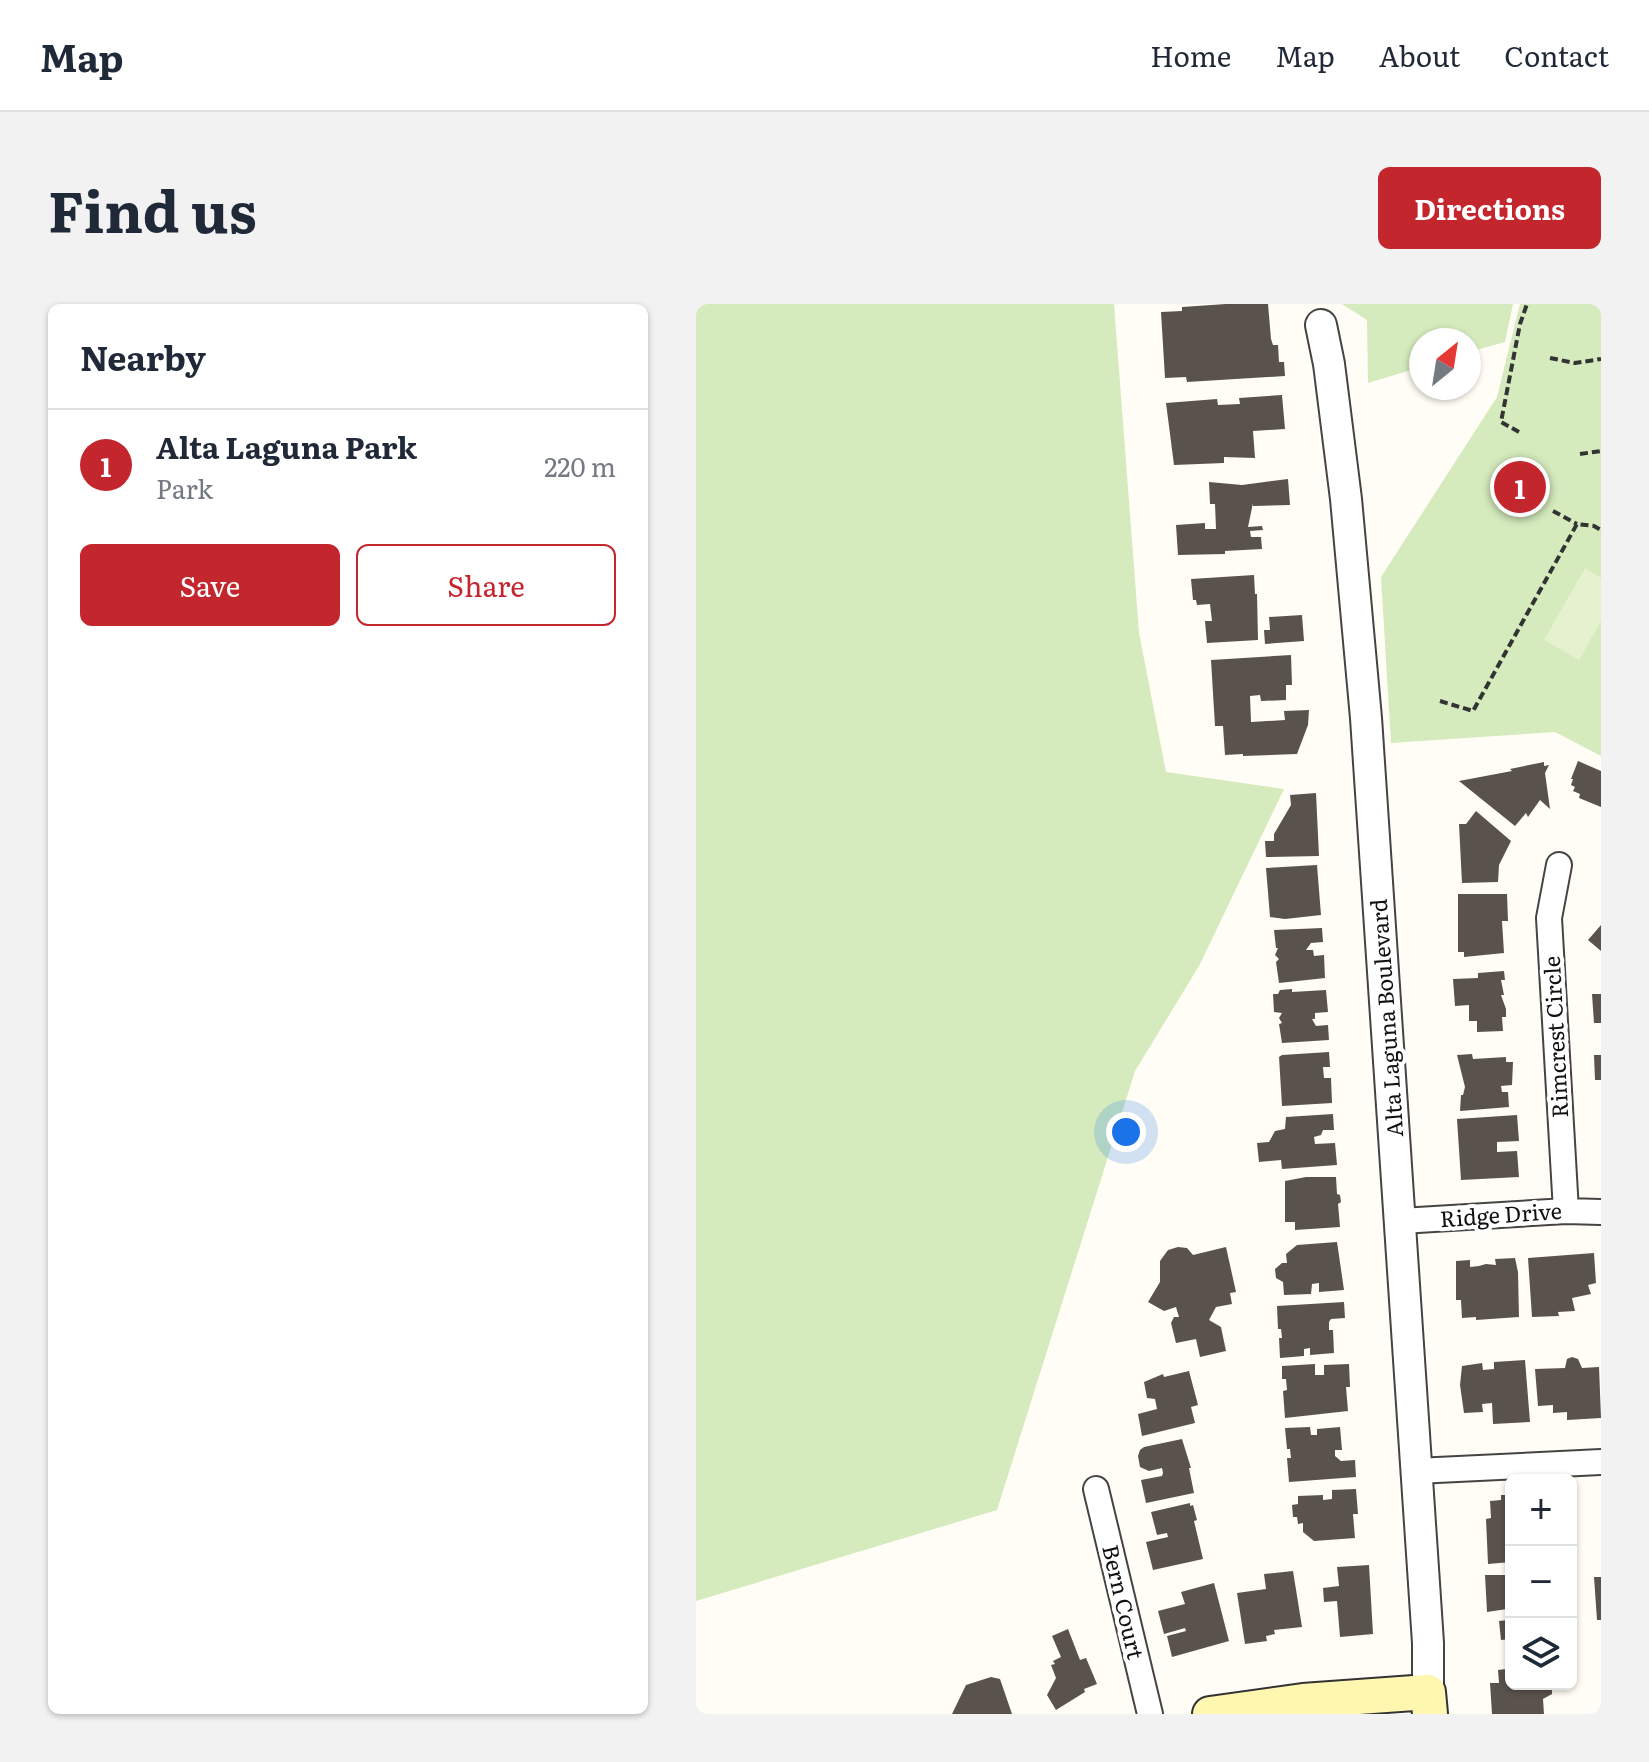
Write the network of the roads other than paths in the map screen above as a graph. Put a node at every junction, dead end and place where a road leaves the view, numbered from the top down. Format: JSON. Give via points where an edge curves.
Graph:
{"nodes":[{"id":1,"x":1321,"y":325,"type":"dead end"},
{"id":2,"x":1559,"y":865,"type":"dead end"},
{"id":3,"x":1566,"y":1211,"type":"junction"},
{"id":4,"x":1601,"y":1212,"type":"edge"},
{"id":5,"x":1401,"y":1221,"type":"junction"},
{"id":6,"x":1601,"y":1462,"type":"edge"},
{"id":7,"x":1416,"y":1471,"type":"junction"},
{"id":8,"x":1096,"y":1489,"type":"dead end"},
{"id":9,"x":1429,"y":1703,"type":"edge"},
{"id":10,"x":1150,"y":1714,"type":"edge"},
{"id":11,"x":1210,"y":1714,"type":"edge"}],
"edges":[{"from":1,"to":5,"type":"street","name":"Alta Laguna Boulevard","via":[[1358,627]]},
{"from":2,"to":3,"type":"street","name":"Rimcrest Circle","via":[[1549,918]]},
{"from":3,"to":4,"type":"street","name":"Ridge Drive"},
{"from":3,"to":5,"type":"street","name":"Ridge Drive"},
{"from":5,"to":7,"type":"street","name":"Alta Laguna Boulevard"},
{"from":6,"to":7,"type":"street"},
{"from":7,"to":9,"type":"street","name":"Alta Laguna Boulevard"},
{"from":8,"to":10,"type":"street","name":"Bern Court"},
{"from":9,"to":11,"type":"main road","via":[[1303,1701]]}]}
